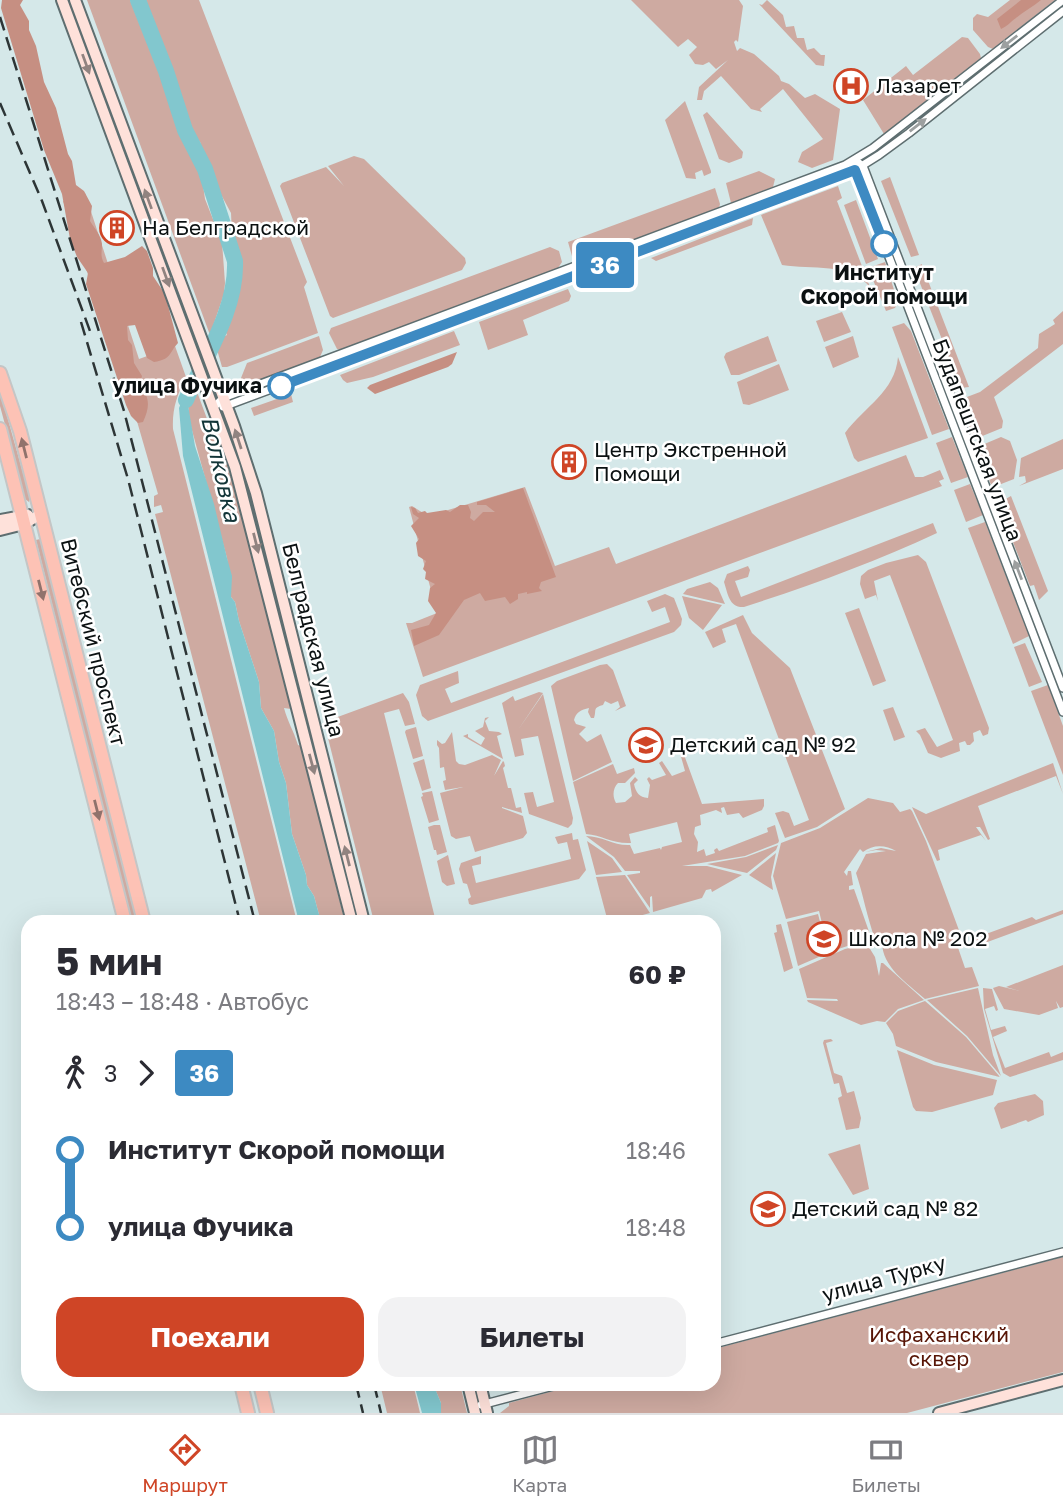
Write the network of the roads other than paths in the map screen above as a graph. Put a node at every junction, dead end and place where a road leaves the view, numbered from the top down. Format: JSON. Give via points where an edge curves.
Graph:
{"nodes":[{"id":1,"x":62,"y":0,"type":"edge"},
{"id":2,"x":75,"y":0,"type":"edge"},
{"id":3,"x":1063,"y":0,"type":"edge"},
{"id":4,"x":1063,"y":11,"type":"edge"},
{"id":5,"x":856,"y":160,"type":"junction"},
{"id":6,"x":863,"y":166,"type":"junction"},
{"id":7,"x":855,"y":170,"type":"junction"},
{"id":8,"x":0,"y":373,"type":"edge"},
{"id":9,"x":225,"y":403,"type":"junction"},
{"id":10,"x":213,"y":408,"type":"junction"},
{"id":11,"x":0,"y":429,"type":"edge"},
{"id":12,"x":4,"y":460,"type":"edge"},
{"id":13,"x":41,"y":514,"type":"junction"},
{"id":14,"x":23,"y":519,"type":"junction"},
{"id":15,"x":0,"y":520,"type":"edge"},
{"id":16,"x":0,"y":530,"type":"edge"},
{"id":17,"x":1063,"y":688,"type":"edge"},
{"id":18,"x":1063,"y":712,"type":"edge"},
{"id":19,"x":123,"y":915,"type":"edge"},
{"id":20,"x":142,"y":915,"type":"edge"},
{"id":21,"x":350,"y":915,"type":"edge"},
{"id":22,"x":362,"y":915,"type":"edge"},
{"id":23,"x":1063,"y":1252,"type":"edge"},
{"id":24,"x":721,"y":1342,"type":"edge"},
{"id":25,"x":1063,"y":1380,"type":"edge"},
{"id":26,"x":243,"y":1391,"type":"edge"},
{"id":27,"x":262,"y":1391,"type":"edge"},
{"id":28,"x":471,"y":1391,"type":"edge"},
{"id":29,"x":480,"y":1391,"type":"edge"},
{"id":30,"x":538,"y":1391,"type":"edge"},
{"id":31,"x":480,"y":1409,"type":"edge"},
{"id":32,"x":248,"y":1413,"type":"edge"},
{"id":33,"x":267,"y":1413,"type":"edge"},
{"id":34,"x":939,"y":1413,"type":"edge"}],
"edges":[{"from":1,"to":10,"type":"street","name":"Белградская улица","one_way":true},
{"from":9,"to":2,"type":"street","name":"Белградская улица","one_way":true},
{"from":3,"to":5,"type":"street","one_way":true},
{"from":6,"to":4,"type":"street","one_way":true},
{"from":5,"to":6,"type":"street","name":"Будапештская улица"},
{"from":5,"to":7,"type":"street","name":"Будапештская улица"},
{"from":5,"to":9,"type":"street"},
{"from":6,"to":7,"type":"street"},
{"from":17,"to":6,"type":"street","name":"Будапештская улица","one_way":true},
{"from":7,"to":9,"type":"street"},
{"from":7,"to":18,"type":"street","name":"Будапештская улица"},
{"from":13,"to":8,"type":"main road","name":"Витебский проспект","one_way":true},
{"from":9,"to":10,"type":"street"},
{"from":22,"to":9,"type":"street","name":"Белградская улица","one_way":true,"via":[[259,504]]},
{"from":10,"to":21,"type":"street","name":"Белградская улица","one_way":true,"via":[[250,520]]},
{"from":11,"to":12,"type":"main road","name":"Витебский проспект"},
{"from":12,"to":14,"type":"main road","name":"Витебский проспект"},
{"from":13,"to":14,"type":"street"},
{"from":13,"to":20,"type":"main road","name":"Витебский проспект"},
{"from":14,"to":15,"type":"street"},
{"from":14,"to":16,"type":"street"},
{"from":14,"to":19,"type":"main road","name":"Витебский проспект","one_way":true},
{"from":23,"to":24,"type":"street","name":"улица Турку"},
{"from":25,"to":34,"type":"street"},
{"from":26,"to":32,"type":"main road"},
{"from":27,"to":33,"type":"main road"},
{"from":28,"to":31,"type":"street"},
{"from":29,"to":31,"type":"street"},
{"from":30,"to":31,"type":"street"}]}
